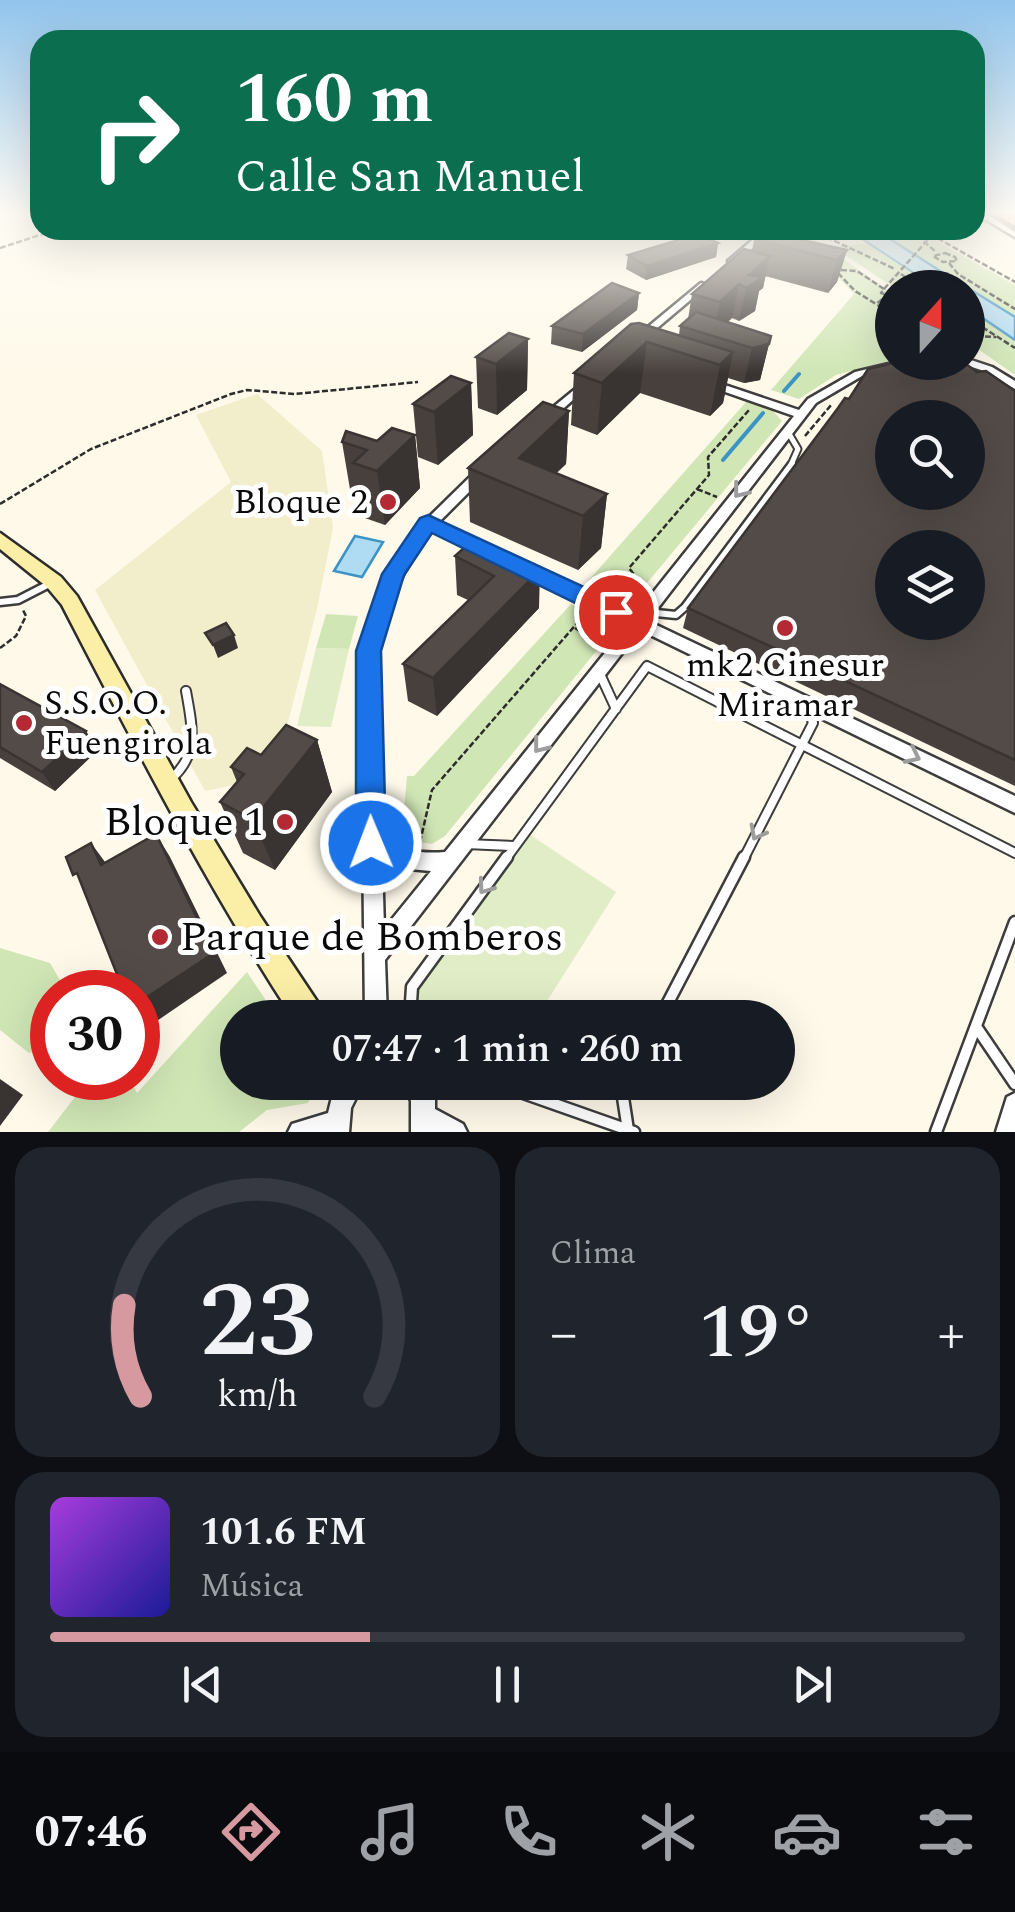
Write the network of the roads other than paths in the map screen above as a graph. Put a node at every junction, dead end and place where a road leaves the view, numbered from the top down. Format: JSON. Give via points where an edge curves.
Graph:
{"nodes":[{"id":1,"x":724,"y":268,"type":"edge"},
{"id":2,"x":721,"y":270,"type":"edge"},
{"id":3,"x":708,"y":282,"type":"edge"},
{"id":4,"x":629,"y":347,"type":"edge"},
{"id":5,"x":604,"y":368,"type":"edge"},
{"id":6,"x":985,"y":368,"type":"edge"},
{"id":7,"x":875,"y":371,"type":"edge"},
{"id":8,"x":700,"y":380,"type":"edge"},
{"id":9,"x":1015,"y":386,"type":"edge"},
{"id":10,"x":800,"y":414,"type":"junction"},
{"id":11,"x":536,"y":427,"type":"edge"},
{"id":12,"x":788,"y":430,"type":"junction"},
{"id":13,"x":492,"y":464,"type":"edge"},
{"id":14,"x":428,"y":522,"type":"junction"},
{"id":15,"x":0,"y":539,"type":"edge"},
{"id":16,"x":491,"y":552,"type":"edge"},
{"id":17,"x":508,"y":561,"type":"edge"},
{"id":18,"x":54,"y":582,"type":"junction"},
{"id":19,"x":0,"y":602,"type":"edge"},
{"id":20,"x":640,"y":617,"type":"junction"},
{"id":21,"x":599,"y":671,"type":"junction"},
{"id":22,"x":186,"y":691,"type":"dead end"},
{"id":23,"x":808,"y":705,"type":"junction"},
{"id":24,"x":616,"y":709,"type":"junction"},
{"id":25,"x":802,"y":746,"type":"junction"},
{"id":26,"x":168,"y":782,"type":"junction"},
{"id":27,"x":1015,"y":805,"type":"edge"},
{"id":28,"x":371,"y":843,"type":"junction"},
{"id":29,"x":463,"y":844,"type":"junction"},
{"id":30,"x":514,"y":846,"type":"junction"},
{"id":31,"x":1015,"y":853,"type":"edge"},
{"id":32,"x":450,"y":861,"type":"junction"},
{"id":33,"x":1015,"y":922,"type":"edge"},
{"id":34,"x":374,"y":958,"type":"junction"},
{"id":35,"x":300,"y":1000,"type":"edge"},
{"id":36,"x":375,"y":1000,"type":"edge"},
{"id":37,"x":411,"y":1000,"type":"edge"},
{"id":38,"x":669,"y":1000,"type":"edge"},
{"id":39,"x":977,"y":1028,"type":"junction"},
{"id":40,"x":1015,"y":1084,"type":"edge"},
{"id":41,"x":343,"y":1100,"type":"edge"},
{"id":42,"x":543,"y":1100,"type":"edge"},
{"id":43,"x":624,"y":1100,"type":"edge"},
{"id":44,"x":1015,"y":1105,"type":"edge"},
{"id":45,"x":424,"y":1124,"type":"edge"},
{"id":46,"x":337,"y":1127,"type":"edge"},
{"id":47,"x":631,"y":1131,"type":"edge"},
{"id":48,"x":300,"y":1132,"type":"edge"},
{"id":49,"x":454,"y":1132,"type":"edge"},
{"id":50,"x":936,"y":1132,"type":"edge"},
{"id":51,"x":1008,"y":1132,"type":"edge"}],
"edges":[{"from":1,"to":2,"type":"street"},
{"from":3,"to":4,"type":"street"},
{"from":5,"to":11,"type":"street"},
{"from":6,"to":9,"type":"street"},
{"from":7,"to":10,"type":"street","via":[[822,392]]},
{"from":8,"to":10,"type":"street"},
{"from":10,"to":12,"type":"street"},
{"from":12,"to":20,"type":"street","one_way":true},
{"from":12,"to":20,"type":"lane","via":[[798,448],[796,460],[685,607],[676,616]]},
{"from":13,"to":14,"type":"street"},
{"from":14,"to":16,"type":"street"},
{"from":14,"to":28,"type":"street","via":[[393,574],[368,651]]},
{"from":15,"to":18,"type":"street"},
{"from":17,"to":20,"type":"street"},
{"from":18,"to":19,"type":"lane"},
{"from":18,"to":26,"type":"street"},
{"from":20,"to":21,"type":"street"},
{"from":20,"to":23,"type":"street"},
{"from":21,"to":24,"type":"lane"},
{"from":21,"to":29,"type":"street","one_way":true},
{"from":22,"to":26,"type":"lane","via":[[195,750],[188,768]]},
{"from":23,"to":25,"type":"lane","via":[[813,722]]},
{"from":23,"to":27,"type":"street","one_way":true},
{"from":24,"to":25,"type":"lane","via":[[648,666]]},
{"from":24,"to":30,"type":"lane"},
{"from":25,"to":31,"type":"lane"},
{"from":25,"to":38,"type":"lane","one_way":true},
{"from":26,"to":35,"type":"street"},
{"from":28,"to":32,"type":"street","via":[[421,864]]},
{"from":28,"to":34,"type":"street"},
{"from":29,"to":30,"type":"lane"},
{"from":29,"to":32,"type":"street"},
{"from":30,"to":37,"type":"lane","one_way":true,"via":[[412,987]]},
{"from":32,"to":34,"type":"street"},
{"from":33,"to":39,"type":"lane"},
{"from":34,"to":36,"type":"street"},
{"from":39,"to":40,"type":"lane"},
{"from":39,"to":50,"type":"lane"},
{"from":41,"to":46,"type":"street"},
{"from":42,"to":47,"type":"lane"},
{"from":43,"to":47,"type":"lane"},
{"from":44,"to":51,"type":"street"},
{"from":45,"to":49,"type":"street"},
{"from":46,"to":48,"type":"street"}]}
